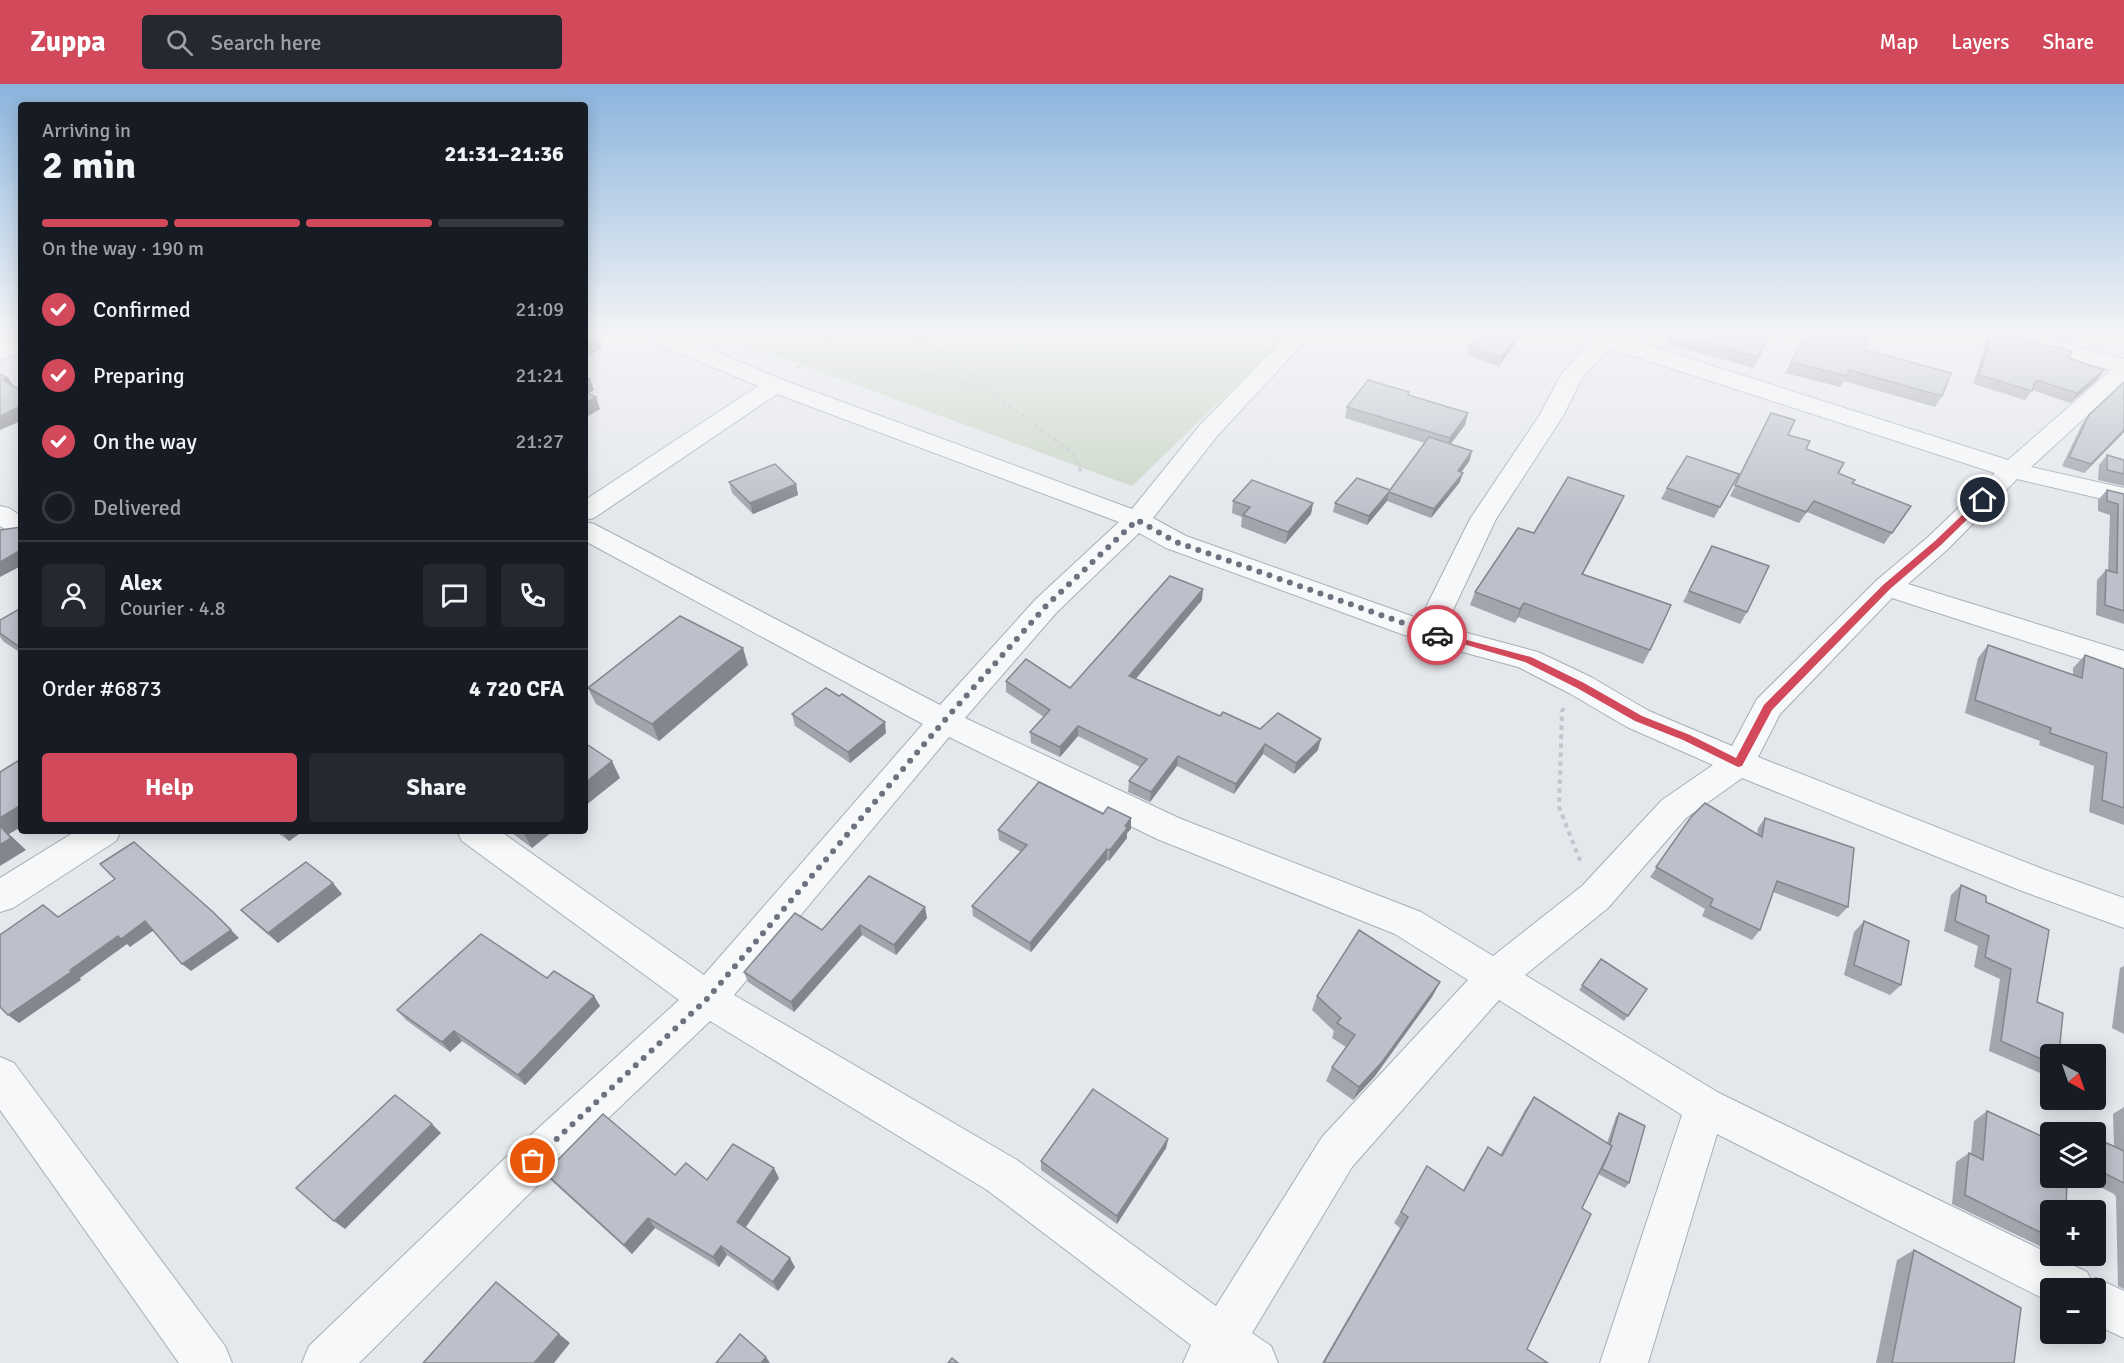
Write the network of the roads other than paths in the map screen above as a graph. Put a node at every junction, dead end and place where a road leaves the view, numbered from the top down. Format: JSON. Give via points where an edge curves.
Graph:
{"nodes":[{"id":1,"x":759,"y":396,"type":"edge"},
{"id":2,"x":804,"y":396,"type":"edge"},
{"id":3,"x":1242,"y":396,"type":"edge"},
{"id":4,"x":1561,"y":396,"type":"edge"},
{"id":5,"x":1784,"y":396,"type":"edge"},
{"id":6,"x":2094,"y":396,"type":"edge"},
{"id":7,"x":2012,"y":470,"type":"junction"},
{"id":8,"x":2124,"y":496,"type":"edge"},
{"id":9,"x":588,"y":510,"type":"edge"},
{"id":10,"x":1137,"y":520,"type":"junction"},
{"id":11,"x":588,"y":532,"type":"edge"},
{"id":12,"x":1887,"y":587,"type":"junction"},
{"id":13,"x":1428,"y":633,"type":"junction"},
{"id":14,"x":2124,"y":662,"type":"edge"},
{"id":15,"x":944,"y":721,"type":"junction"},
{"id":16,"x":1738,"y":763,"type":"junction"},
{"id":17,"x":99,"y":834,"type":"edge"},
{"id":18,"x":478,"y":834,"type":"edge"},
{"id":19,"x":0,"y":897,"type":"edge"},
{"id":20,"x":2124,"y":913,"type":"edge"},
{"id":21,"x":1495,"y":977,"type":"junction"},
{"id":22,"x":707,"y":999,"type":"junction"},
{"id":23,"x":2,"y":1081,"type":"edge"},
{"id":24,"x":1705,"y":1107,"type":"junction"},
{"id":25,"x":2051,"y":1278,"type":"edge"},
{"id":26,"x":2106,"y":1306,"type":"edge"},
{"id":27,"x":2124,"y":1315,"type":"edge"},
{"id":28,"x":1227,"y":1355,"type":"edge"},
{"id":29,"x":208,"y":1363,"type":"edge"},
{"id":30,"x":326,"y":1363,"type":"edge"},
{"id":31,"x":1624,"y":1363,"type":"edge"}],
"edges":[{"from":1,"to":9,"type":"street"},
{"from":2,"to":10,"type":"street"},
{"from":3,"to":10,"type":"street"},
{"from":4,"to":13,"type":"street","via":[[1484,519]]},
{"from":5,"to":7,"type":"street"},
{"from":6,"to":7,"type":"street"},
{"from":7,"to":8,"type":"street"},
{"from":7,"to":12,"type":"street"},
{"from":10,"to":13,"type":"street","via":[[1176,542]]},
{"from":10,"to":15,"type":"street","via":[[1046,606]]},
{"from":11,"to":15,"type":"street"},
{"from":12,"to":14,"type":"street"},
{"from":12,"to":16,"type":"street","via":[[1768,707]]},
{"from":13,"to":16,"type":"street","via":[[1527,659],[1638,719]]},
{"from":15,"to":21,"type":"street","via":[[1169,828],[1408,923]]},
{"from":15,"to":22,"type":"street"},
{"from":16,"to":20,"type":"street"},
{"from":16,"to":21,"type":"street","via":[[1674,809],[1595,897]]},
{"from":17,"to":19,"type":"street"},
{"from":18,"to":22,"type":"street"},
{"from":21,"to":24,"type":"street"},
{"from":21,"to":28,"type":"street","via":[[1337,1152]]},
{"from":22,"to":28,"type":"street","via":[[1002,1175]]},
{"from":22,"to":30,"type":"street","via":[[516,1177]]},
{"from":23,"to":29,"type":"street"},
{"from":24,"to":25,"type":"street"},
{"from":24,"to":31,"type":"street"},
{"from":26,"to":27,"type":"street"}]}
